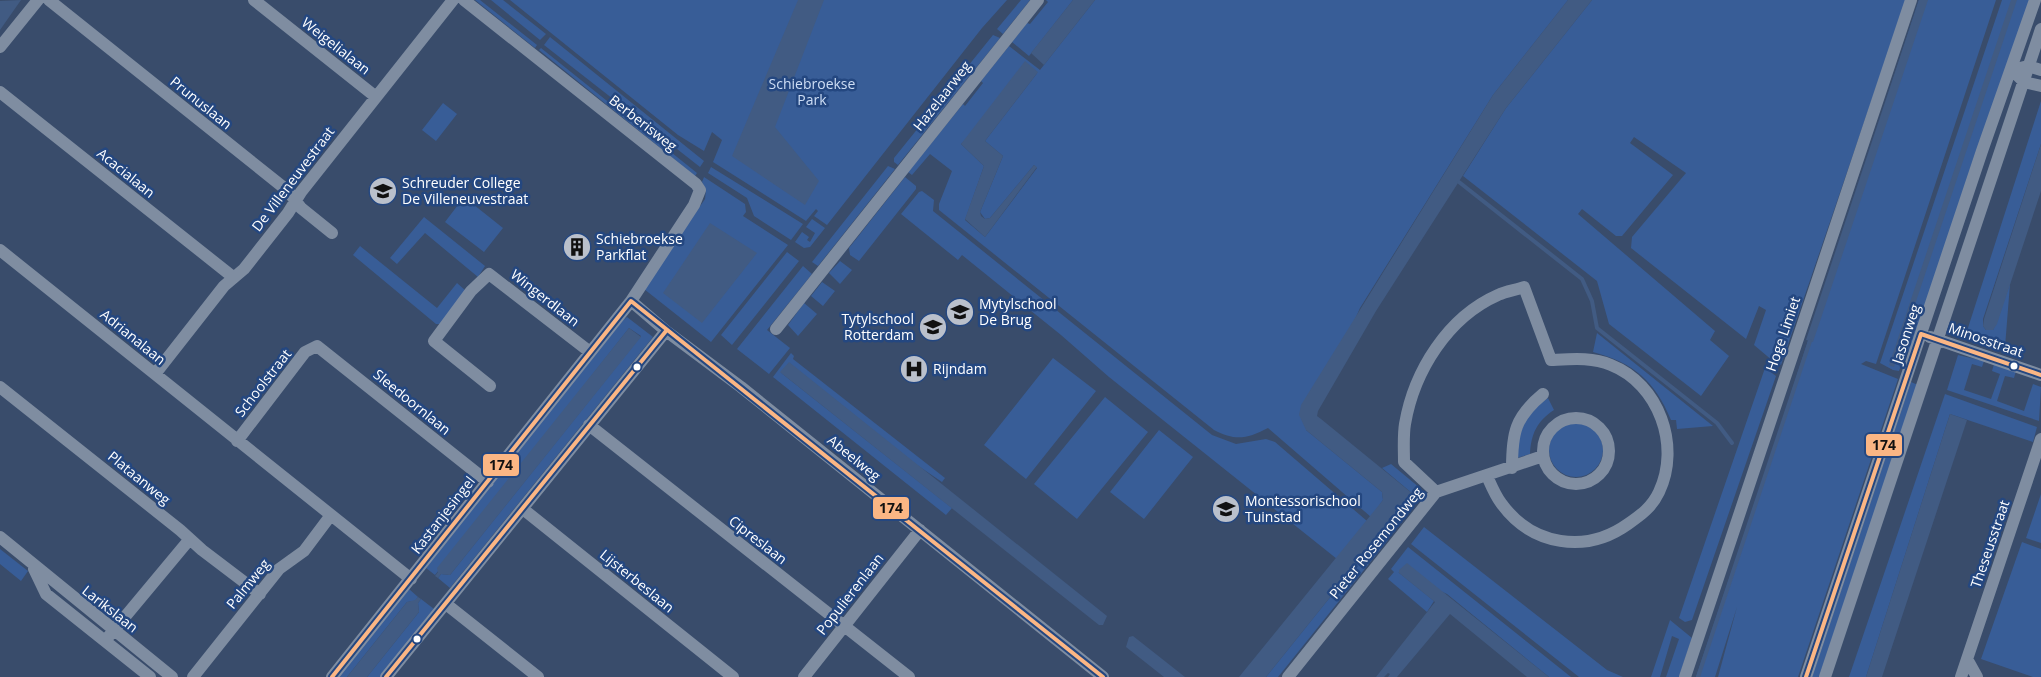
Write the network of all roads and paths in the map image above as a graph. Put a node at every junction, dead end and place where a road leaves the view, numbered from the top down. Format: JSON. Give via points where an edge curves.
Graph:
{"nodes":[{"id":1,"x":38,"y":0,"type":"edge"},
{"id":2,"x":49,"y":0,"type":"edge"},
{"id":3,"x":254,"y":0,"type":"edge"},
{"id":4,"x":453,"y":0,"type":"edge"},
{"id":5,"x":464,"y":0,"type":"edge"},
{"id":6,"x":1038,"y":0,"type":"edge"},
{"id":7,"x":1911,"y":0,"type":"edge"},
{"id":8,"x":2035,"y":0,"type":"edge"},
{"id":9,"x":2041,"y":29,"type":"edge"},
{"id":10,"x":0,"y":47,"type":"edge"},
{"id":11,"x":2028,"y":66,"type":"junction"},
{"id":12,"x":2010,"y":70,"type":"junction"},
{"id":13,"x":2041,"y":70,"type":"edge"},
{"id":14,"x":2024,"y":82,"type":"junction"},
{"id":15,"x":2041,"y":86,"type":"edge"},
{"id":16,"x":0,"y":92,"type":"edge"},
{"id":17,"x":376,"y":97,"type":"junction"},
{"id":18,"x":295,"y":200,"type":"junction"},
{"id":19,"x":332,"y":233,"type":"dead end"},
{"id":20,"x":0,"y":250,"type":"edge"},
{"id":21,"x":233,"y":277,"type":"junction"},
{"id":22,"x":631,"y":301,"type":"junction"},
{"id":23,"x":776,"y":329,"type":"dead end"},
{"id":24,"x":666,"y":331,"type":"junction"},
{"id":25,"x":1921,"y":334,"type":"junction"},
{"id":26,"x":1938,"y":340,"type":"junction"},
{"id":27,"x":316,"y":346,"type":"joint"},
{"id":28,"x":590,"y":352,"type":"junction"},
{"id":29,"x":155,"y":374,"type":"junction"},
{"id":30,"x":2041,"y":374,"type":"edge"},
{"id":31,"x":0,"y":386,"type":"edge"},
{"id":32,"x":490,"y":386,"type":"dead end"},
{"id":33,"x":1543,"y":394,"type":"dead end"},
{"id":34,"x":589,"y":425,"type":"junction"},
{"id":35,"x":2041,"y":439,"type":"edge"},
{"id":36,"x":237,"y":441,"type":"junction"},
{"id":37,"x":1543,"y":456,"type":"junction"},
{"id":38,"x":1512,"y":468,"type":"junction"},
{"id":39,"x":1487,"y":476,"type":"junction"},
{"id":40,"x":488,"y":482,"type":"junction"},
{"id":41,"x":1436,"y":492,"type":"junction"},
{"id":42,"x":523,"y":509,"type":"junction"},
{"id":43,"x":331,"y":516,"type":"junction"},
{"id":44,"x":920,"y":530,"type":"junction"},
{"id":45,"x":0,"y":538,"type":"edge"},
{"id":46,"x":189,"y":540,"type":"junction"},
{"id":47,"x":31,"y":562,"type":"junction"},
{"id":48,"x":411,"y":579,"type":"junction"},
{"id":49,"x":260,"y":594,"type":"junction"},
{"id":50,"x":446,"y":604,"type":"junction"},
{"id":51,"x":844,"y":627,"type":"junction"},
{"id":52,"x":114,"y":631,"type":"junction"},
{"id":53,"x":104,"y":640,"type":"junction"},
{"id":54,"x":1967,"y":659,"type":"junction"},
{"id":55,"x":170,"y":676,"type":"edge"},
{"id":56,"x":150,"y":677,"type":"edge"},
{"id":57,"x":192,"y":677,"type":"edge"},
{"id":58,"x":332,"y":677,"type":"edge"},
{"id":59,"x":386,"y":677,"type":"edge"},
{"id":60,"x":538,"y":677,"type":"edge"},
{"id":61,"x":733,"y":677,"type":"edge"},
{"id":62,"x":804,"y":677,"type":"edge"},
{"id":63,"x":909,"y":677,"type":"edge"},
{"id":64,"x":1103,"y":677,"type":"edge"},
{"id":65,"x":1288,"y":677,"type":"edge"},
{"id":66,"x":1685,"y":677,"type":"edge"},
{"id":67,"x":1806,"y":677,"type":"edge"},
{"id":68,"x":1825,"y":677,"type":"edge"},
{"id":69,"x":1961,"y":677,"type":"edge"},
{"id":70,"x":1976,"y":677,"type":"edge"}],
"edges":[{"from":1,"to":10,"type":"street"},
{"from":2,"to":18,"type":"street","name":"Prunuslaan","via":[[288,191]]},
{"from":3,"to":17,"type":"street","name":"Weigelialaan"},
{"from":4,"to":17,"type":"street","name":"De Villeneuvestraat"},
{"from":5,"to":22,"type":"street","name":"Berberisweg","via":[[700,190],[694,205]]},
{"from":6,"to":23,"type":"street","name":"Hazelaarweg"},
{"from":7,"to":66,"type":"street","name":"Hoge Limiet"},
{"from":8,"to":12,"type":"street","name":"Jasonweg"},
{"from":9,"to":11,"type":"street"},
{"from":11,"to":12,"type":"street"},
{"from":11,"to":13,"type":"street"},
{"from":11,"to":14,"type":"street"},
{"from":12,"to":14,"type":"street"},
{"from":12,"to":25,"type":"street","name":"Jasonweg"},
{"from":14,"to":15,"type":"street"},
{"from":14,"to":26,"type":"street"},
{"from":16,"to":21,"type":"street","name":"Acacialaan"},
{"from":17,"to":18,"type":"street","name":"De Villeneuvestraat"},
{"from":18,"to":19,"type":"street","name":"Prunuslaan"},
{"from":18,"to":21,"type":"street","name":"De Villeneuvestraat","via":[[244,269]]},
{"from":20,"to":29,"type":"street","name":"Adrianalaan"},
{"from":21,"to":29,"type":"street","name":"De Villeneuvestraat"},
{"from":22,"to":24,"type":"street","name":"Abeelweg"},
{"from":22,"to":28,"type":"street","name":"Kastanjesingel"},
{"from":24,"to":34,"type":"street"},
{"from":24,"to":44,"type":"street","name":"Abeelweg"},
{"from":25,"to":26,"type":"street","name":"Minosstraat"},
{"from":25,"to":67,"type":"street","name":"Jasonweg"},
{"from":26,"to":30,"type":"street","name":"Minosstraat"},
{"from":26,"to":68,"type":"street"},
{"from":27,"to":36,"type":"street","name":"Schoolstraat","via":[[305,352]]},
{"from":27,"to":40,"type":"street","name":"Sleedoornlaan"},
{"from":28,"to":32,"type":"street","name":"Wingerdlaan","via":[[489,274],[434,340]]},
{"from":28,"to":40,"type":"street","name":"Kastanjesingel"},
{"from":29,"to":36,"type":"street","name":"Adrianalaan"},
{"from":31,"to":46,"type":"street","name":"Plataanweg"},
{"from":33,"to":38,"type":"street","via":[[1530,404],[1518,422],[1512,439]]},
{"from":34,"to":42,"type":"street"},
{"from":34,"to":51,"type":"street","name":"Cipreslaan"},
{"from":35,"to":54,"type":"street","name":"Theseusstraat"},
{"from":36,"to":43,"type":"street","name":"Adrianalaan"},
{"from":37,"to":37,"type":"street","via":[[1555,477],[1578,484],[1590,480],[1603,469],[1608,442],[1592,422],[1566,419],[1557,423],[1545,438]]},
{"from":37,"to":38,"type":"street","name":"Pieter Rosemondweg"},
{"from":38,"to":39,"type":"street","name":"Pieter Rosemondweg"},
{"from":39,"to":41,"type":"street","name":"Pieter Rosemondweg"},
{"from":39,"to":41,"type":"street","via":[[1501,503],[1518,521],[1540,535],[1567,543],[1590,542],[1614,534],[1647,511],[1659,493],[1666,472],[1665,430],[1653,399],[1635,378],[1611,365],[1588,359],[1551,360],[1524,287],[1498,295],[1466,316],[1440,342],[1421,372],[1404,426],[1404,462]]},
{"from":40,"to":48,"type":"street","name":"Kastanjesingel"},
{"from":41,"to":65,"type":"street","name":"Pieter Rosemondweg"},
{"from":42,"to":50,"type":"street"},
{"from":42,"to":61,"type":"street","name":"Lijsterbeslaan"},
{"from":43,"to":48,"type":"street","name":"Adrianalaan"},
{"from":43,"to":49,"type":"street","name":"Palmweg","via":[[304,551],[282,566]]},
{"from":44,"to":51,"type":"street","name":"Populierenlaan"},
{"from":44,"to":64,"type":"street","name":"Abeelweg"},
{"from":45,"to":47,"type":"street","name":"Larikslaan"},
{"from":46,"to":49,"type":"street","name":"Plataanweg"},
{"from":46,"to":52,"type":"street"},
{"from":47,"to":52,"type":"street","name":"Larikslaan"},
{"from":47,"to":53,"type":"street","name":"Larikslaan","via":[[46,594]]},
{"from":48,"to":58,"type":"street","name":"Kastanjesingel"},
{"from":49,"to":57,"type":"street","name":"Palmweg"},
{"from":50,"to":59,"type":"street"},
{"from":50,"to":60,"type":"street"},
{"from":51,"to":62,"type":"street","name":"Populierenlaan"},
{"from":51,"to":63,"type":"street","name":"Cipreslaan"},
{"from":52,"to":53,"type":"street"},
{"from":52,"to":55,"type":"street","name":"Larikslaan"},
{"from":53,"to":56,"type":"street","name":"Larikslaan"},
{"from":54,"to":69,"type":"street","name":"Theseusstraat"},
{"from":54,"to":70,"type":"street"}]}
